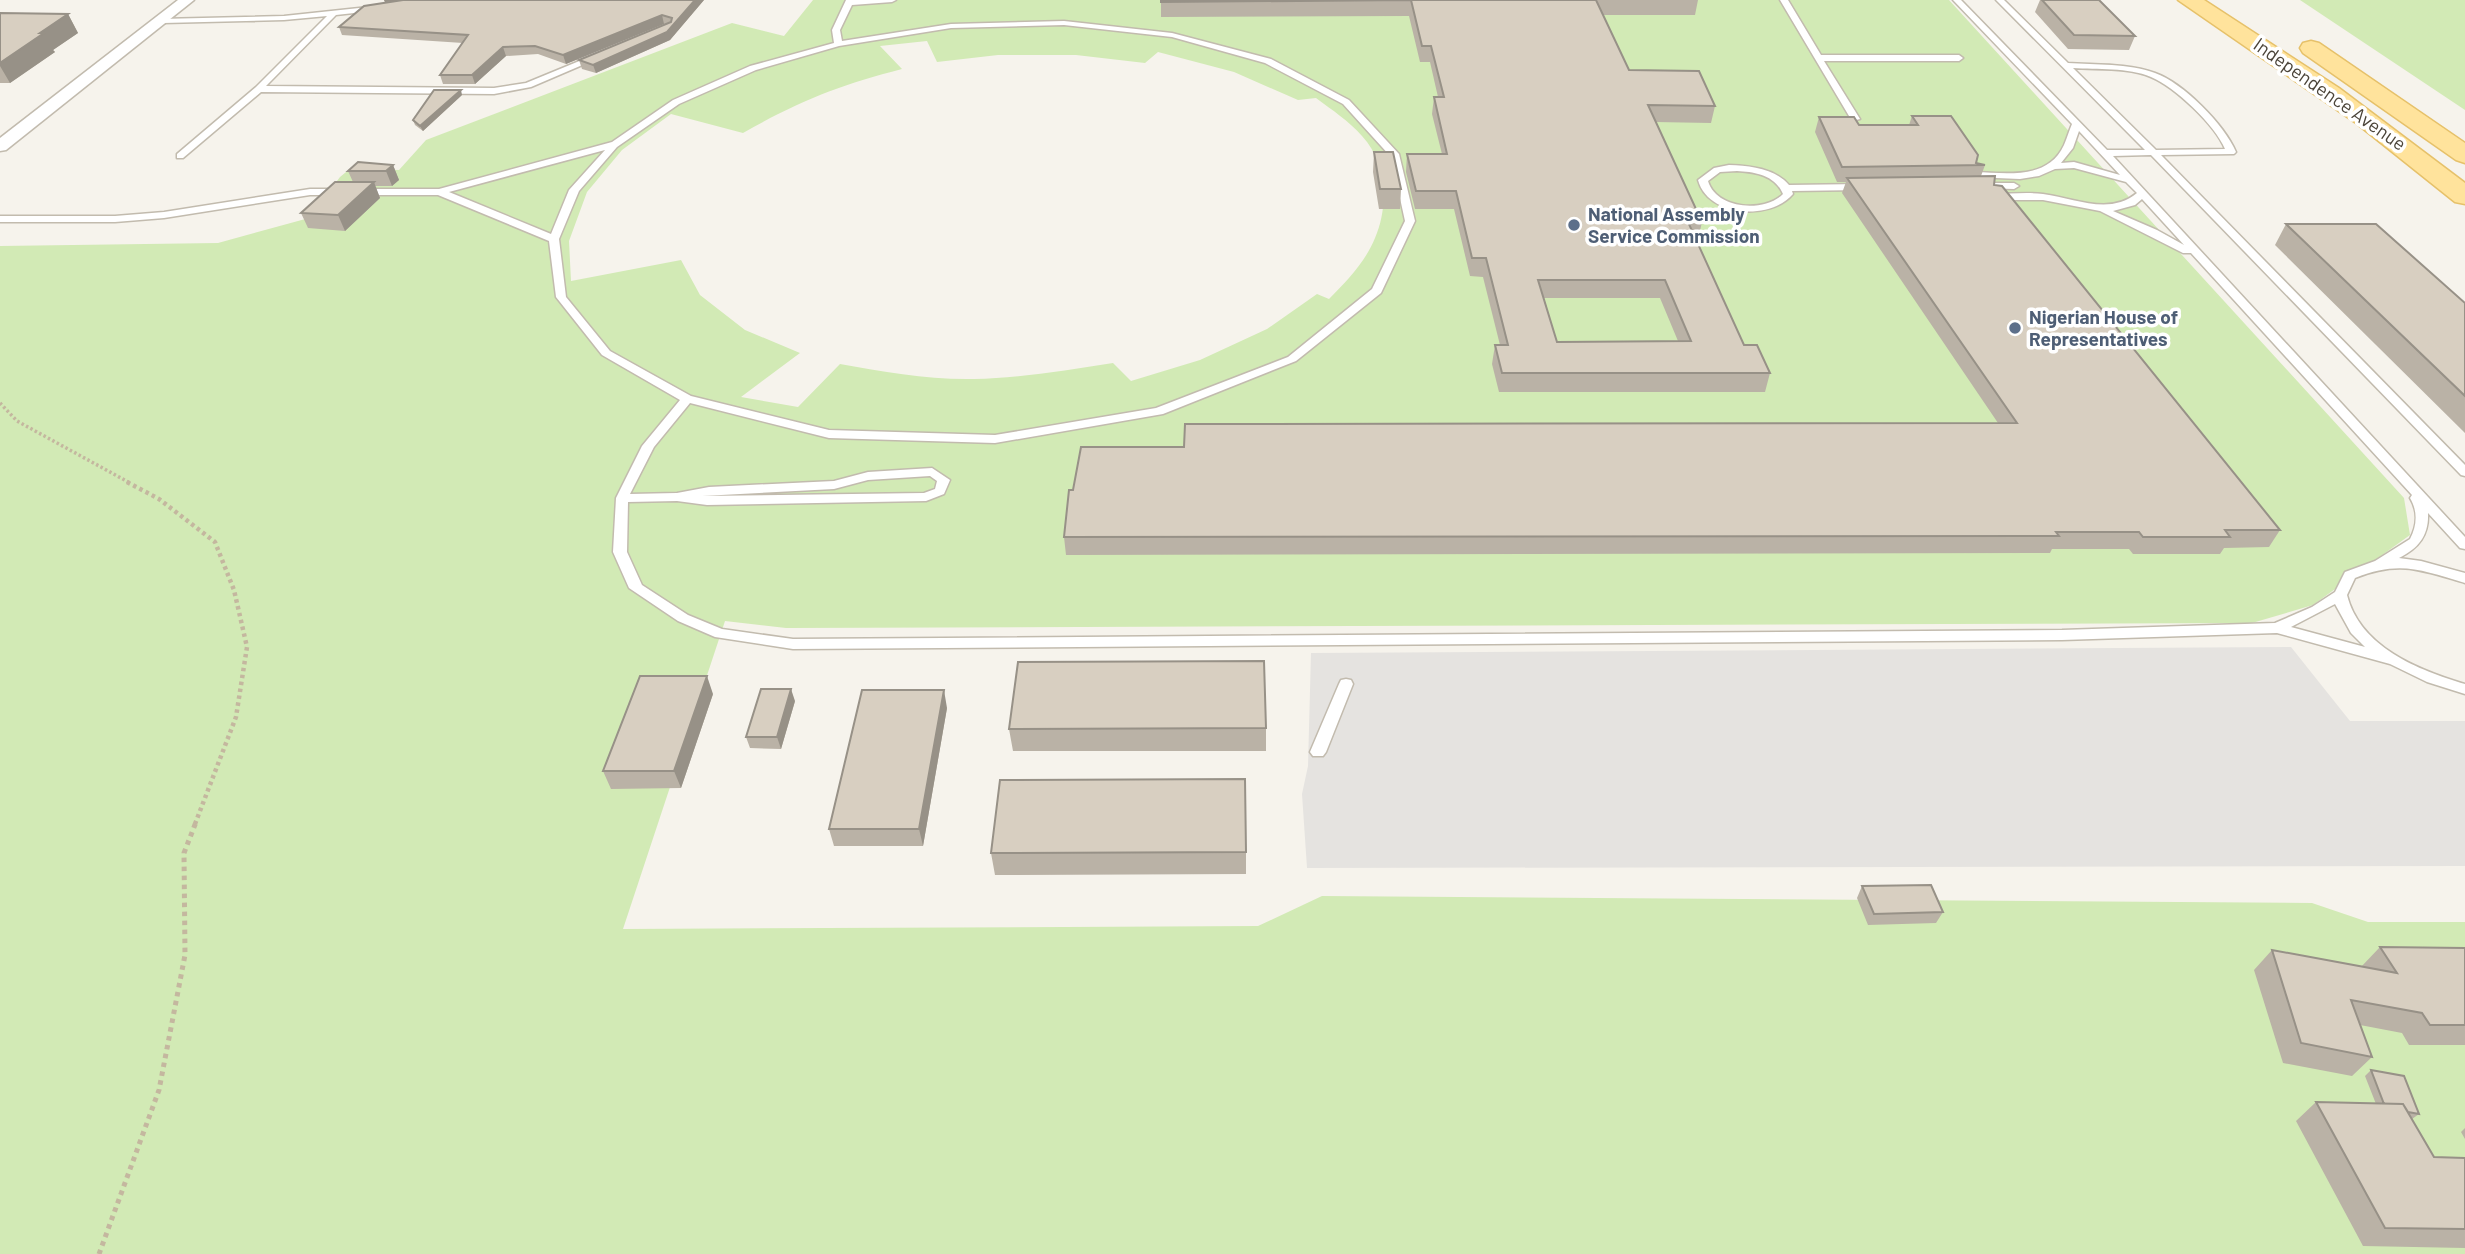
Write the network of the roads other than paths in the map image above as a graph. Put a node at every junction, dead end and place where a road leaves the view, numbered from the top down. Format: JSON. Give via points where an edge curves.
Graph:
{"nodes":[{"id":1,"x":187,"y":0,"type":"edge"},
{"id":2,"x":892,"y":0,"type":"edge"},
{"id":3,"x":1784,"y":0,"type":"edge"},
{"id":4,"x":1957,"y":0,"type":"edge"},
{"id":5,"x":2000,"y":0,"type":"edge"},
{"id":6,"x":2189,"y":0,"type":"edge"},
{"id":7,"x":849,"y":1,"type":"edge"},
{"id":8,"x":386,"y":7,"type":"edge"},
{"id":9,"x":333,"y":13,"type":"junction"},
{"id":10,"x":163,"y":20,"type":"junction"},
{"id":11,"x":2288,"y":33,"type":"dead end"},
{"id":12,"x":838,"y":44,"type":"junction"},
{"id":13,"x":604,"y":54,"type":"edge"},
{"id":14,"x":1818,"y":58,"type":"junction"},
{"id":15,"x":1959,"y":58,"type":"dead end"},
{"id":16,"x":2066,"y":65,"type":"junction"},
{"id":17,"x":258,"y":89,"type":"junction"},
{"id":18,"x":1855,"y":119,"type":"edge"},
{"id":19,"x":2076,"y":125,"type":"junction"},
{"id":20,"x":614,"y":145,"type":"junction"},
{"id":21,"x":0,"y":146,"type":"edge"},
{"id":22,"x":2153,"y":152,"type":"junction"},
{"id":23,"x":2105,"y":153,"type":"junction"},
{"id":24,"x":2465,"y":155,"type":"edge"},
{"id":25,"x":180,"y":156,"type":"dead end"},
{"id":26,"x":2053,"y":166,"type":"junction"},
{"id":27,"x":1975,"y":175,"type":"edge"},
{"id":28,"x":2020,"y":176,"type":"junction"},
{"id":29,"x":2456,"y":180,"type":"edge"},
{"id":30,"x":2129,"y":181,"type":"junction"},
{"id":31,"x":1977,"y":186,"type":"edge"},
{"id":32,"x":2014,"y":186,"type":"junction"},
{"id":33,"x":1868,"y":187,"type":"edge"},
{"id":34,"x":1787,"y":188,"type":"junction"},
{"id":35,"x":439,"y":192,"type":"junction"},
{"id":36,"x":2142,"y":194,"type":"junction"},
{"id":37,"x":2465,"y":196,"type":"edge"},
{"id":38,"x":1993,"y":197,"type":"edge"},
{"id":39,"x":2042,"y":197,"type":"junction"},
{"id":40,"x":2094,"y":207,"type":"junction"},
{"id":41,"x":0,"y":219,"type":"edge"},
{"id":42,"x":554,"y":239,"type":"junction"},
{"id":43,"x":2201,"y":260,"type":"junction"},
{"id":44,"x":687,"y":399,"type":"junction"},
{"id":45,"x":2465,"y":472,"type":"edge"},
{"id":46,"x":2406,"y":483,"type":"junction"},
{"id":47,"x":677,"y":497,"type":"junction"},
{"id":48,"x":622,"y":498,"type":"junction"},
{"id":49,"x":2465,"y":545,"type":"edge"},
{"id":50,"x":2377,"y":565,"type":"junction"},
{"id":51,"x":2465,"y":578,"type":"edge"},
{"id":52,"x":2340,"y":595,"type":"junction"},
{"id":53,"x":2277,"y":628,"type":"junction"},
{"id":54,"x":2396,"y":662,"type":"junction"},
{"id":55,"x":1346,"y":684,"type":"dead end"},
{"id":56,"x":2465,"y":689,"type":"edge"},
{"id":57,"x":1318,"y":752,"type":"dead end"}],
"edges":[{"from":1,"to":10,"type":"street"},
{"from":2,"to":7,"type":"lane"},
{"from":3,"to":14,"type":"lane"},
{"from":4,"to":19,"type":"lane"},
{"from":5,"to":16,"type":"lane"},
{"from":6,"to":29,"type":"main road","name":"Independence Avenue","via":[[2317,82]]},
{"from":7,"to":12,"type":"lane","via":[[836,30]]},
{"from":8,"to":9,"type":"lane"},
{"from":9,"to":10,"type":"lane"},
{"from":9,"to":17,"type":"lane"},
{"from":10,"to":21,"type":"street"},
{"from":11,"to":24,"type":"main road","name":"Independence Avenue"},
{"from":12,"to":20,"type":"lane","via":[[753,68],[676,102]]},
{"from":12,"to":44,"type":"lane","via":[[951,26],[1064,23],[1172,35],[1268,61],[1346,102],[1396,156],[1410,221],[1377,291],[1292,359],[1159,411],[995,439],[829,435]]},
{"from":13,"to":17,"type":"lane","via":[[528,85],[501,90]]},
{"from":14,"to":15,"type":"lane"},
{"from":14,"to":18,"type":"lane"},
{"from":16,"to":22,"type":"lane"},
{"from":16,"to":22,"type":"lane","via":[[2152,74],[2214,125],[2231,152]]},
{"from":17,"to":25,"type":"lane"},
{"from":19,"to":23,"type":"lane"},
{"from":19,"to":26,"type":"lane","via":[[2068,148]]},
{"from":20,"to":35,"type":"lane"},
{"from":20,"to":42,"type":"lane","via":[[574,190]]},
{"from":22,"to":23,"type":"lane"},
{"from":22,"to":45,"type":"lane"},
{"from":23,"to":30,"type":"lane"},
{"from":26,"to":28,"type":"lane"},
{"from":26,"to":30,"type":"lane","via":[[2088,168]]},
{"from":27,"to":28,"type":"lane"},
{"from":28,"to":32,"type":"lane"},
{"from":29,"to":37,"type":"main road","name":"Independence Avenue"},
{"from":30,"to":36,"type":"lane"},
{"from":31,"to":32,"type":"lane"},
{"from":32,"to":39,"type":"lane"},
{"from":33,"to":34,"type":"lane"},
{"from":34,"to":34,"type":"lane","via":[[1770,175],[1743,168],[1717,170],[1703,180],[1707,193],[1742,207],[1778,204],[1788,194]]},
{"from":35,"to":41,"type":"lane","via":[[310,192],[152,216]]},
{"from":35,"to":42,"type":"lane"},
{"from":36,"to":40,"type":"lane","via":[[2113,209]]},
{"from":36,"to":43,"type":"lane"},
{"from":38,"to":39,"type":"lane"},
{"from":39,"to":40,"type":"lane"},
{"from":40,"to":43,"type":"lane","via":[[2153,232]]},
{"from":42,"to":44,"type":"lane","via":[[561,297],[606,353]]},
{"from":43,"to":46,"type":"lane"},
{"from":44,"to":48,"type":"lane","via":[[648,446]]},
{"from":46,"to":49,"type":"lane"},
{"from":46,"to":50,"type":"lane","via":[[2423,507],[2422,533],[2415,544]]},
{"from":47,"to":47,"type":"lane","via":[[707,501],[926,497],[940,491],[944,480],[932,472],[868,476],[834,485],[709,491]]},
{"from":47,"to":48,"type":"lane"},
{"from":48,"to":53,"type":"lane","via":[[620,552],[636,588],[683,618],[720,634],[793,644],[2049,635]]},
{"from":50,"to":51,"type":"lane","via":[[2433,568]]},
{"from":50,"to":52,"type":"lane","via":[[2350,575]]},
{"from":52,"to":53,"type":"lane"},
{"from":52,"to":54,"type":"lane","via":[[2347,617],[2365,639]]},
{"from":53,"to":54,"type":"lane"},
{"from":54,"to":56,"type":"lane"},
{"from":55,"to":57,"type":"lane"}]}
